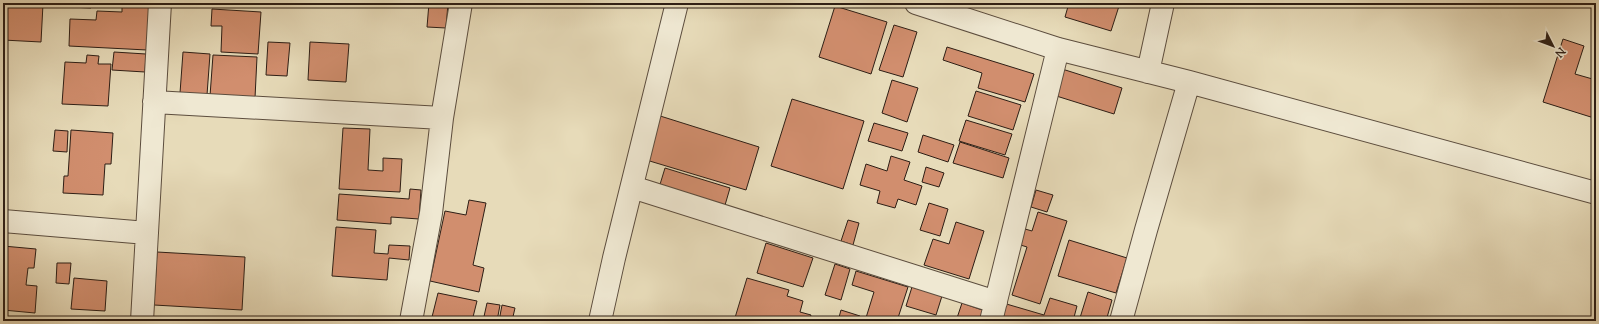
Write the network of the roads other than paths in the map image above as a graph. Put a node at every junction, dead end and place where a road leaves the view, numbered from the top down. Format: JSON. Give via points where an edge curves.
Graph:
{"nodes":[{"id":1,"x":160,"y":3,"type":"edge"},
{"id":2,"x":461,"y":3,"type":"edge"},
{"id":3,"x":677,"y":3,"type":"edge"},
{"id":4,"x":916,"y":3,"type":"edge"},
{"id":5,"x":1163,"y":3,"type":"edge"},
{"id":6,"x":1058,"y":49,"type":"junction"},
{"id":7,"x":1148,"y":72,"type":"junction"},
{"id":8,"x":1189,"y":82,"type":"junction"},
{"id":9,"x":154,"y":102,"type":"junction"},
{"id":10,"x":442,"y":118,"type":"junction"},
{"id":11,"x":632,"y":187,"type":"junction"},
{"id":12,"x":1596,"y":193,"type":"edge"},
{"id":13,"x":3,"y":220,"type":"edge"},
{"id":14,"x":147,"y":233,"type":"junction"},
{"id":15,"x":994,"y":311,"type":"edge"},
{"id":16,"x":142,"y":321,"type":"edge"},
{"id":17,"x":411,"y":321,"type":"edge"},
{"id":18,"x":600,"y":321,"type":"edge"},
{"id":19,"x":1121,"y":321,"type":"edge"}],
"edges":[{"from":1,"to":9,"type":"street"},
{"from":2,"to":10,"type":"street"},
{"from":3,"to":11,"type":"street"},
{"from":4,"to":6,"type":"street"},
{"from":5,"to":7,"type":"street"},
{"from":6,"to":7,"type":"street"},
{"from":6,"to":15,"type":"street"},
{"from":7,"to":8,"type":"street"},
{"from":8,"to":12,"type":"street"},
{"from":8,"to":19,"type":"street"},
{"from":9,"to":10,"type":"street"},
{"from":9,"to":14,"type":"street"},
{"from":10,"to":17,"type":"street","via":[[431,213]]},
{"from":11,"to":15,"type":"street"},
{"from":11,"to":18,"type":"street"},
{"from":13,"to":14,"type":"street"},
{"from":14,"to":16,"type":"street"}]}
